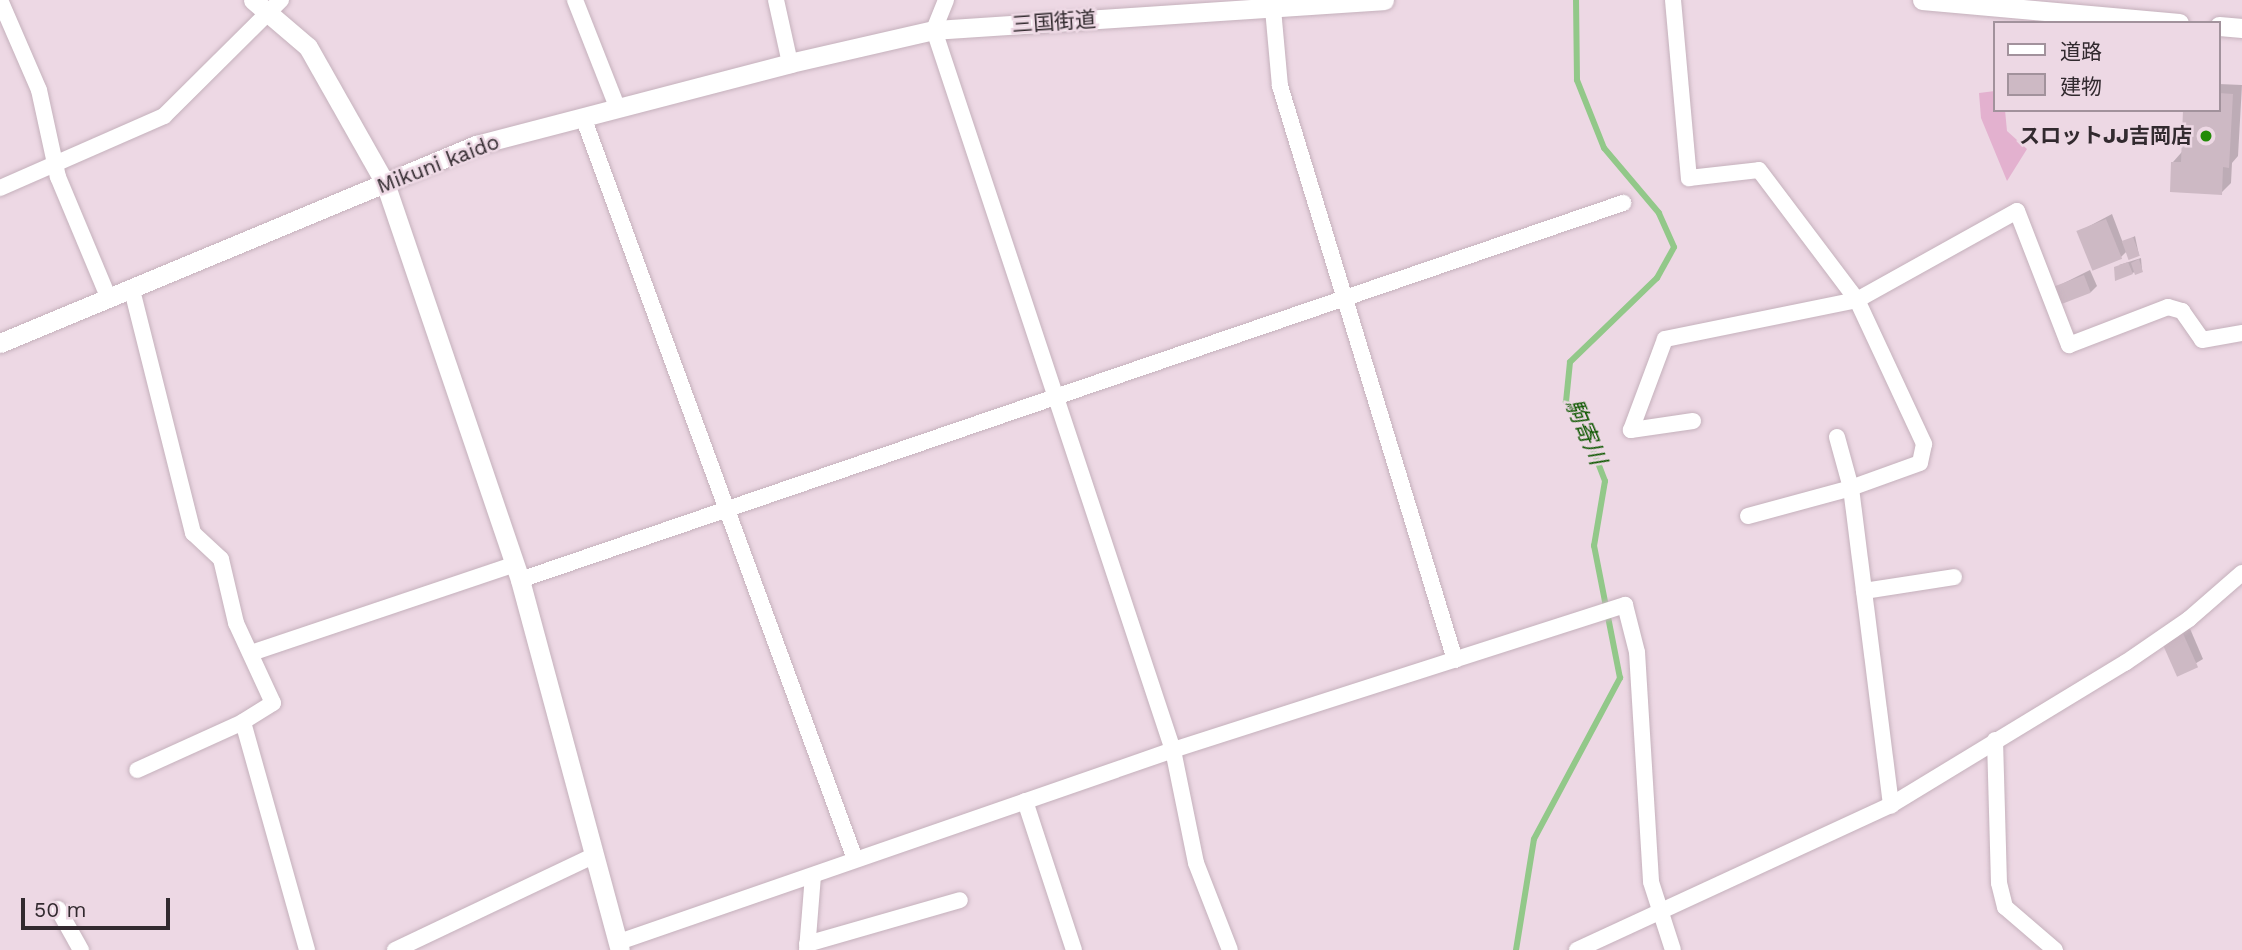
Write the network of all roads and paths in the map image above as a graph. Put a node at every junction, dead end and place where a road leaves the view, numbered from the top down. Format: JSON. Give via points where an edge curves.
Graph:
{"nodes":[{"id":1,"x":0,"y":0,"type":"edge"},
{"id":2,"x":575,"y":0,"type":"edge"},
{"id":3,"x":776,"y":0,"type":"edge"},
{"id":4,"x":946,"y":0,"type":"edge"},
{"id":5,"x":1384,"y":0,"type":"edge"},
{"id":6,"x":1673,"y":0,"type":"edge"},
{"id":7,"x":1922,"y":0,"type":"edge"},
{"id":8,"x":1971,"y":3,"type":"edge"},
{"id":9,"x":268,"y":4,"type":"edge"},
{"id":10,"x":1284,"y":6,"type":"edge"},
{"id":11,"x":2158,"y":21,"type":"edge"},
{"id":12,"x":2221,"y":26,"type":"edge"},
{"id":13,"x":2242,"y":28,"type":"edge"},
{"id":14,"x":934,"y":30,"type":"junction"},
{"id":15,"x":790,"y":63,"type":"junction"},
{"id":16,"x":618,"y":109,"type":"junction"},
{"id":17,"x":583,"y":117,"type":"junction"},
{"id":18,"x":56,"y":164,"type":"junction"},
{"id":19,"x":385,"y":183,"type":"junction"},
{"id":20,"x":0,"y":188,"type":"edge"},
{"id":21,"x":1623,"y":203,"type":"dead end"},
{"id":22,"x":132,"y":290,"type":"junction"},
{"id":23,"x":108,"y":299,"type":"junction"},
{"id":24,"x":1343,"y":299,"type":"junction"},
{"id":25,"x":1857,"y":300,"type":"junction"},
{"id":26,"x":2242,"y":333,"type":"edge"},
{"id":27,"x":0,"y":343,"type":"edge"},
{"id":28,"x":1056,"y":397,"type":"junction"},
{"id":29,"x":1693,"y":421,"type":"dead end"},
{"id":30,"x":1837,"y":437,"type":"dead end"},
{"id":31,"x":1851,"y":488,"type":"junction"},
{"id":32,"x":723,"y":510,"type":"junction"},
{"id":33,"x":1748,"y":516,"type":"dead end"},
{"id":34,"x":518,"y":572,"type":"junction"},
{"id":35,"x":2242,"y":573,"type":"edge"},
{"id":36,"x":1954,"y":578,"type":"dead end"},
{"id":37,"x":1864,"y":591,"type":"junction"},
{"id":38,"x":251,"y":653,"type":"junction"},
{"id":39,"x":1455,"y":660,"type":"junction"},
{"id":40,"x":243,"y":722,"type":"junction"},
{"id":41,"x":1994,"y":740,"type":"junction"},
{"id":42,"x":1173,"y":750,"type":"junction"},
{"id":43,"x":137,"y":770,"type":"dead end"},
{"id":44,"x":1025,"y":801,"type":"junction"},
{"id":45,"x":1891,"y":805,"type":"junction"},
{"id":46,"x":595,"y":855,"type":"junction"},
{"id":47,"x":855,"y":859,"type":"junction"},
{"id":48,"x":813,"y":876,"type":"junction"},
{"id":49,"x":960,"y":901,"type":"dead end"},
{"id":50,"x":58,"y":909,"type":"dead end"},
{"id":51,"x":1663,"y":912,"type":"junction"},
{"id":52,"x":620,"y":946,"type":"edge"},
{"id":53,"x":807,"y":947,"type":"edge"},
{"id":54,"x":81,"y":950,"type":"edge"},
{"id":55,"x":307,"y":950,"type":"edge"},
{"id":56,"x":395,"y":950,"type":"edge"},
{"id":57,"x":1074,"y":950,"type":"edge"},
{"id":58,"x":1230,"y":950,"type":"edge"},
{"id":59,"x":1577,"y":950,"type":"edge"},
{"id":60,"x":1673,"y":950,"type":"edge"},
{"id":61,"x":2055,"y":950,"type":"edge"}],
"edges":[{"from":1,"to":18,"type":"street","via":[[39,90]]},
{"from":2,"to":16,"type":"street"},
{"from":3,"to":15,"type":"street"},
{"from":4,"to":14,"type":"street"},
{"from":5,"to":10,"type":"street","name":"三国街道"},
{"from":6,"to":25,"type":"street","via":[[1689,178],[1759,170]]},
{"from":7,"to":8,"type":"street"},
{"from":8,"to":11,"type":"street"},
{"from":9,"to":18,"type":"street","via":[[164,116]]},
{"from":9,"to":19,"type":"street","via":[[308,47]]},
{"from":10,"to":14,"type":"street","name":"三国街道"},
{"from":10,"to":24,"type":"street","via":[[1280,86]]},
{"from":12,"to":13,"type":"street"},
{"from":14,"to":15,"type":"street","name":"Mikuni kaido"},
{"from":14,"to":28,"type":"street"},
{"from":15,"to":16,"type":"street","name":"Mikuni kaido"},
{"from":16,"to":17,"type":"street","name":"Mikuni kaido"},
{"from":17,"to":19,"type":"street","name":"Mikuni kaido","via":[[476,145]]},
{"from":17,"to":32,"type":"street"},
{"from":18,"to":20,"type":"street"},
{"from":18,"to":23,"type":"street"},
{"from":19,"to":22,"type":"street","name":"Mikuni kaido"},
{"from":19,"to":34,"type":"street"},
{"from":21,"to":24,"type":"street"},
{"from":22,"to":23,"type":"street","name":"Mikuni kaido"},
{"from":22,"to":38,"type":"street","via":[[193,533],[221,559],[236,623]]},
{"from":23,"to":27,"type":"street","name":"Mikuni kaido"},
{"from":24,"to":28,"type":"street"},
{"from":24,"to":39,"type":"street"},
{"from":25,"to":26,"type":"street","via":[[2017,211],[2069,345],[2168,307],[2182,311],[2202,340]]},
{"from":25,"to":29,"type":"street","via":[[1665,340],[1631,430]]},
{"from":25,"to":31,"type":"street","via":[[1924,444],[1920,463]]},
{"from":28,"to":32,"type":"street"},
{"from":28,"to":42,"type":"street"},
{"from":30,"to":31,"type":"street"},
{"from":31,"to":33,"type":"street"},
{"from":31,"to":37,"type":"street"},
{"from":32,"to":34,"type":"street"},
{"from":32,"to":47,"type":"street"},
{"from":34,"to":38,"type":"street"},
{"from":34,"to":46,"type":"street"},
{"from":35,"to":41,"type":"street","via":[[2189,619],[2125,663]]},
{"from":36,"to":37,"type":"street"},
{"from":37,"to":45,"type":"street"},
{"from":38,"to":40,"type":"street","via":[[273,704]]},
{"from":39,"to":42,"type":"street"},
{"from":39,"to":51,"type":"street","via":[[1625,605],[1637,652],[1651,883]]},
{"from":40,"to":43,"type":"street"},
{"from":40,"to":55,"type":"street"},
{"from":41,"to":45,"type":"street"},
{"from":41,"to":61,"type":"street","via":[[1999,883],[2005,906]]},
{"from":42,"to":44,"type":"street"},
{"from":42,"to":58,"type":"street","via":[[1195,863]]},
{"from":44,"to":47,"type":"street"},
{"from":44,"to":57,"type":"street"},
{"from":45,"to":51,"type":"street"},
{"from":46,"to":52,"type":"street"},
{"from":46,"to":56,"type":"street"},
{"from":47,"to":48,"type":"street"},
{"from":48,"to":52,"type":"street"},
{"from":48,"to":53,"type":"street"},
{"from":49,"to":53,"type":"street"},
{"from":50,"to":54,"type":"street"},
{"from":51,"to":59,"type":"street"},
{"from":51,"to":60,"type":"street"}]}
